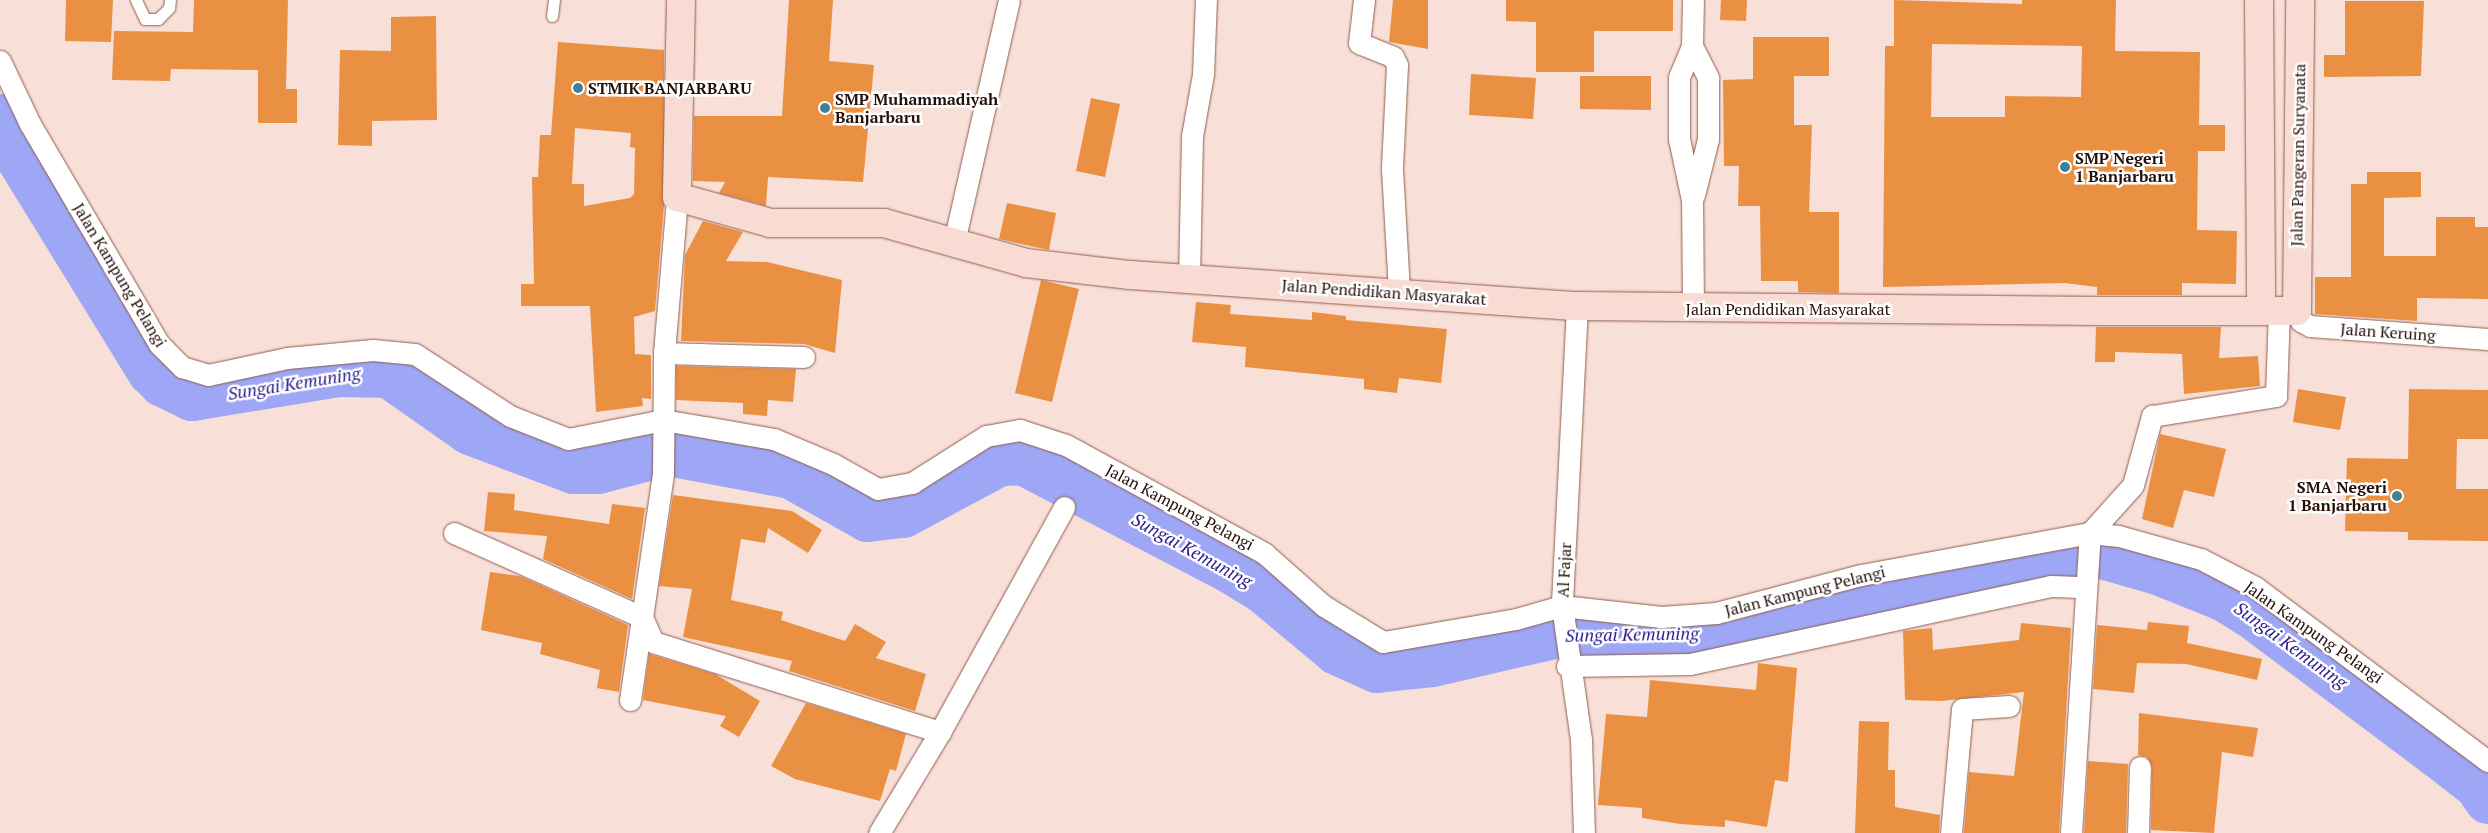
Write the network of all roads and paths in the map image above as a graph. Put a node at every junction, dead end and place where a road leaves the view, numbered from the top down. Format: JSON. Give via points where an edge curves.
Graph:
{"nodes":[{"id":1,"x":136,"y":0,"type":"edge"},
{"id":2,"x":170,"y":0,"type":"edge"},
{"id":3,"x":554,"y":0,"type":"edge"},
{"id":4,"x":680,"y":0,"type":"edge"},
{"id":5,"x":1009,"y":0,"type":"edge"},
{"id":6,"x":1206,"y":0,"type":"edge"},
{"id":7,"x":1364,"y":0,"type":"edge"},
{"id":8,"x":1693,"y":0,"type":"edge"},
{"id":9,"x":2259,"y":0,"type":"edge"},
{"id":10,"x":2300,"y":0,"type":"edge"},
{"id":11,"x":552,"y":16,"type":"dead end"},
{"id":12,"x":1692,"y":46,"type":"junction"},
{"id":13,"x":0,"y":61,"type":"edge"},
{"id":14,"x":677,"y":197,"type":"junction"},
{"id":15,"x":1692,"y":200,"type":"junction"},
{"id":16,"x":954,"y":242,"type":"junction"},
{"id":17,"x":1189,"y":279,"type":"junction"},
{"id":18,"x":1399,"y":292,"type":"junction"},
{"id":19,"x":1577,"y":306,"type":"junction"},
{"id":20,"x":1693,"y":308,"type":"junction"},
{"id":21,"x":2279,"y":311,"type":"junction"},
{"id":22,"x":2488,"y":339,"type":"edge"},
{"id":23,"x":664,"y":353,"type":"junction"},
{"id":24,"x":804,"y":357,"type":"dead end"},
{"id":25,"x":663,"y":424,"type":"junction"},
{"id":26,"x":1064,"y":507,"type":"dead end"},
{"id":27,"x":454,"y":533,"type":"dead end"},
{"id":28,"x":2090,"y":536,"type":"junction"},
{"id":29,"x":2085,"y":580,"type":"junction"},
{"id":30,"x":1562,"y":609,"type":"junction"},
{"id":31,"x":642,"y":617,"type":"junction"},
{"id":32,"x":1567,"y":660,"type":"junction"},
{"id":33,"x":630,"y":700,"type":"dead end"},
{"id":34,"x":2009,"y":706,"type":"dead end"},
{"id":35,"x":940,"y":732,"type":"junction"},
{"id":36,"x":2488,"y":761,"type":"edge"},
{"id":37,"x":2140,"y":767,"type":"dead end"},
{"id":38,"x":879,"y":833,"type":"edge"},
{"id":39,"x":1584,"y":833,"type":"edge"},
{"id":40,"x":1951,"y":833,"type":"edge"},
{"id":41,"x":2071,"y":833,"type":"edge"},
{"id":42,"x":2138,"y":833,"type":"edge"}],
"edges":[{"from":1,"to":2,"type":"lane","via":[[145,20],[158,20],[169,8]]},
{"from":3,"to":11,"type":"lane"},
{"from":4,"to":14,"type":"street"},
{"from":5,"to":16,"type":"street"},
{"from":6,"to":17,"type":"street","via":[[1203,74],[1192,136]]},
{"from":7,"to":18,"type":"street","via":[[1359,43],[1392,57],[1396,65],[1392,170]]},
{"from":8,"to":12,"type":"street"},
{"from":9,"to":21,"type":"street"},
{"from":10,"to":21,"type":"street","name":"Jalan Pangeran Suryanata"},
{"from":12,"to":15,"type":"street","via":[[1679,76],[1679,139]]},
{"from":12,"to":15,"type":"street","via":[[1708,78],[1708,139]]},
{"from":13,"to":25,"type":"street","name":"Jalan Kampung Pelangi","via":[[30,124],[159,344],[182,367],[208,375],[297,358],[373,350],[415,354],[510,416],[568,439]]},
{"from":14,"to":16,"type":"street","name":"Jalan Pendidikan Masyarakat","via":[[770,223],[884,224]]},
{"from":14,"to":23,"type":"street"},
{"from":15,"to":20,"type":"street"},
{"from":16,"to":17,"type":"street","name":"Jalan Pendidikan Masyarakat","via":[[1026,263]]},
{"from":17,"to":18,"type":"street","name":"Jalan Pendidikan Masyarakat"},
{"from":18,"to":19,"type":"street","name":"Jalan Pendidikan Masyarakat"},
{"from":19,"to":20,"type":"street","name":"Jalan Pendidikan Masyarakat"},
{"from":19,"to":30,"type":"street","name":"Al Fajar"},
{"from":20,"to":21,"type":"street","name":"Jalan Pendidikan Masyarakat"},
{"from":21,"to":22,"type":"street","name":"Jalan Keruing","via":[[2310,326]]},
{"from":21,"to":28,"type":"street","via":[[2276,396],[2152,416],[2133,485]]},
{"from":23,"to":24,"type":"street"},
{"from":23,"to":25,"type":"street"},
{"from":25,"to":30,"type":"street","name":"Jalan Kampung Pelangi","via":[[774,439],[833,464],[878,490],[912,483],[986,436],[1020,430],[1066,445],[1264,553],[1324,606],[1383,642]]},
{"from":25,"to":31,"type":"street","via":[[663,474]]},
{"from":26,"to":35,"type":"street"},
{"from":27,"to":31,"type":"street"},
{"from":28,"to":29,"type":"street"},
{"from":28,"to":30,"type":"street","name":"Jalan Kampung Pelangi","via":[[1861,575],[1716,613],[1661,617]]},
{"from":28,"to":36,"type":"street","name":"Jalan Kampung Pelangi","via":[[2119,536],[2200,559],[2255,587]]},
{"from":29,"to":32,"type":"street","via":[[1690,664]]},
{"from":29,"to":41,"type":"street"},
{"from":30,"to":32,"type":"street","name":"Al Fajar"},
{"from":31,"to":33,"type":"street"},
{"from":31,"to":35,"type":"street","via":[[653,642]]},
{"from":32,"to":39,"type":"street","name":"Al Fajar","via":[[1581,739]]},
{"from":34,"to":40,"type":"street","via":[[1962,709]]},
{"from":35,"to":38,"type":"street"},
{"from":37,"to":42,"type":"street"}]}
